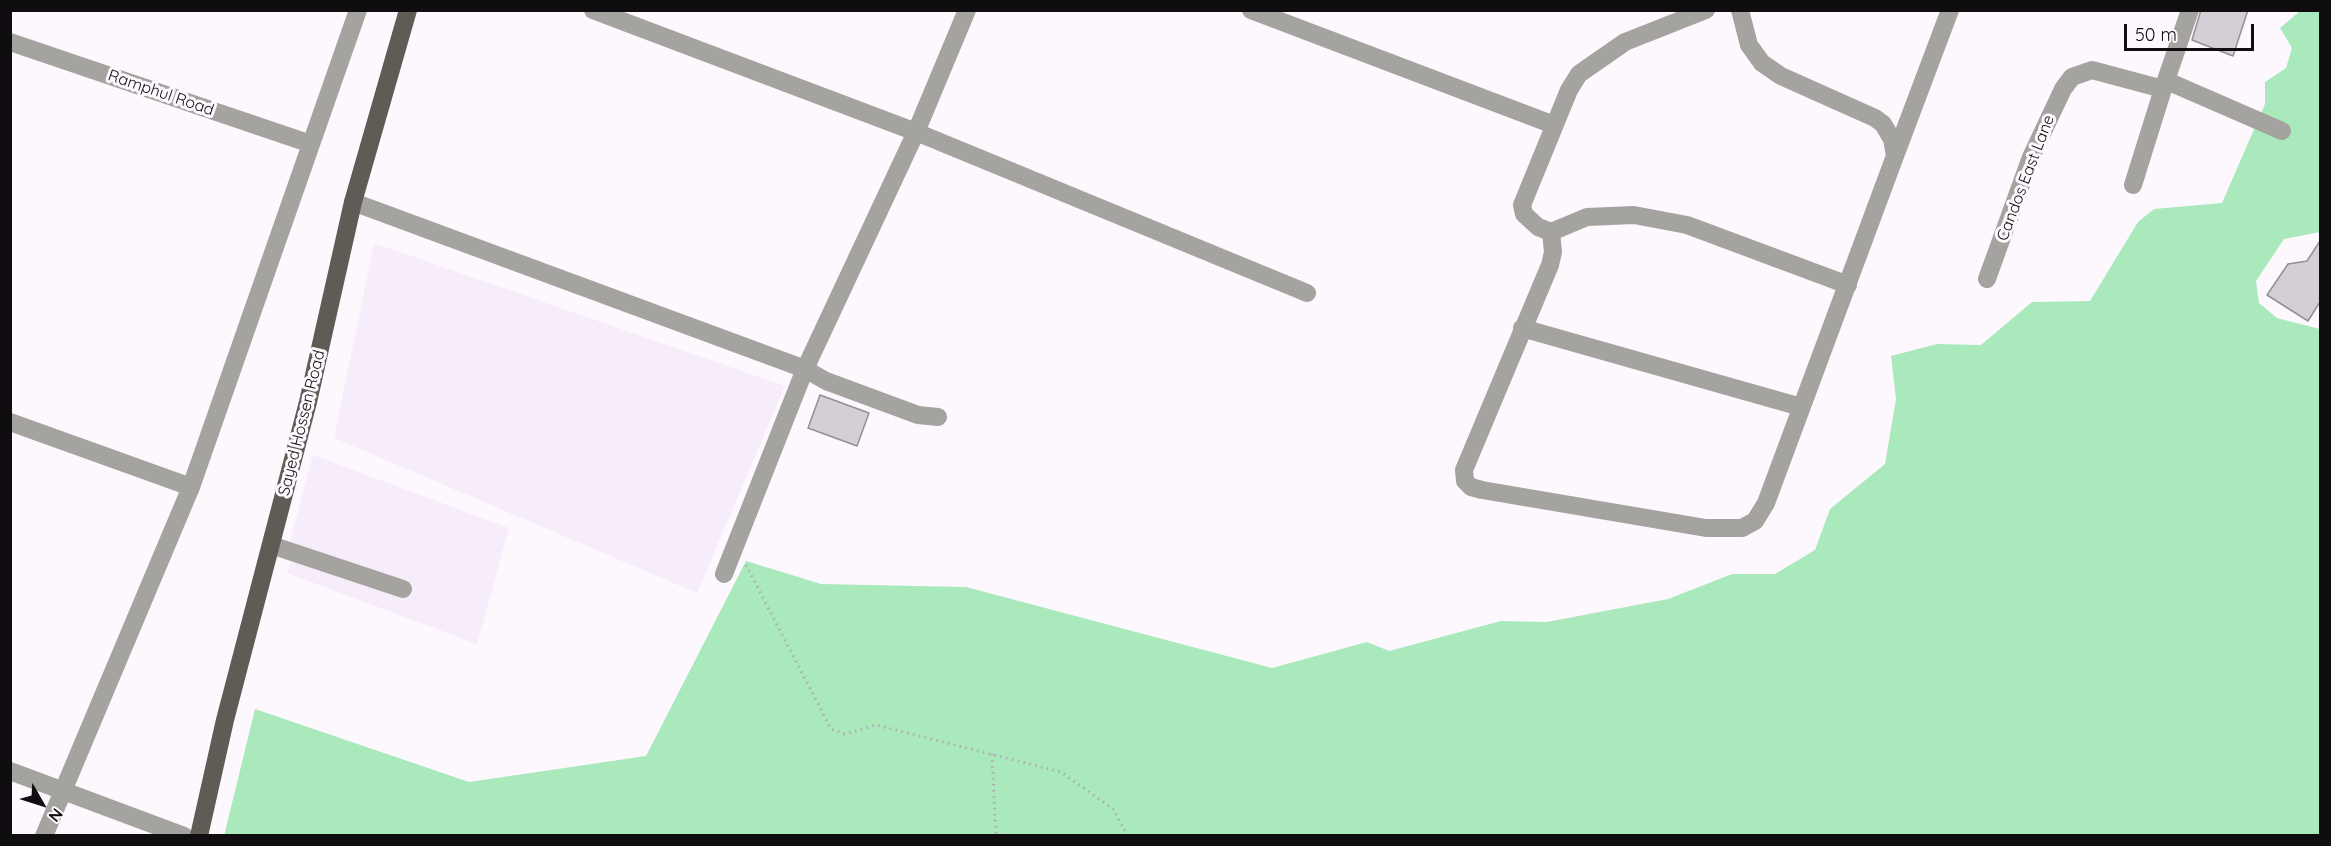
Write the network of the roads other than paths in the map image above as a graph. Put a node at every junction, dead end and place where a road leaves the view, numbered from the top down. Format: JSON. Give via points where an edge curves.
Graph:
{"nodes":[{"id":1,"x":358,"y":10,"type":"edge"},
{"id":2,"x":408,"y":10,"type":"edge"},
{"id":3,"x":594,"y":10,"type":"edge"},
{"id":4,"x":967,"y":10,"type":"edge"},
{"id":5,"x":1251,"y":10,"type":"edge"},
{"id":6,"x":1706,"y":10,"type":"edge"},
{"id":7,"x":1740,"y":10,"type":"edge"},
{"id":8,"x":1950,"y":10,"type":"edge"},
{"id":9,"x":2190,"y":10,"type":"edge"},
{"id":10,"x":10,"y":42,"type":"edge"},
{"id":11,"x":2165,"y":85,"type":"junction"},
{"id":12,"x":1554,"y":125,"type":"junction"},
{"id":13,"x":2282,"y":131,"type":"dead end"},
{"id":14,"x":916,"y":132,"type":"junction"},
{"id":15,"x":311,"y":144,"type":"junction"},
{"id":16,"x":1895,"y":156,"type":"junction"},
{"id":17,"x":2133,"y":185,"type":"dead end"},
{"id":18,"x":353,"y":202,"type":"junction"},
{"id":19,"x":1551,"y":232,"type":"junction"},
{"id":20,"x":1987,"y":279,"type":"dead end"},
{"id":21,"x":1848,"y":285,"type":"junction"},
{"id":22,"x":1307,"y":293,"type":"dead end"},
{"id":23,"x":1522,"y":328,"type":"junction"},
{"id":24,"x":805,"y":369,"type":"junction"},
{"id":25,"x":1800,"y":407,"type":"junction"},
{"id":26,"x":938,"y":417,"type":"dead end"},
{"id":27,"x":10,"y":422,"type":"edge"},
{"id":28,"x":191,"y":488,"type":"junction"},
{"id":29,"x":271,"y":545,"type":"junction"},
{"id":30,"x":724,"y":574,"type":"dead end"},
{"id":31,"x":403,"y":589,"type":"dead end"},
{"id":32,"x":10,"y":771,"type":"edge"},
{"id":33,"x":63,"y":790,"type":"junction"},
{"id":34,"x":44,"y":836,"type":"edge"},
{"id":35,"x":184,"y":836,"type":"edge"},
{"id":36,"x":199,"y":836,"type":"edge"}],
"edges":[{"from":1,"to":15,"type":"street"},
{"from":2,"to":18,"type":"main road","name":"Sayed Hossen Road"},
{"from":3,"to":14,"type":"street"},
{"from":4,"to":14,"type":"street"},
{"from":5,"to":12,"type":"street"},
{"from":6,"to":12,"type":"street","via":[[1625,42],[1598,59],[1579,75]]},
{"from":7,"to":16,"type":"street","via":[[1749,45],[1762,63],[1781,76],[1875,118],[1892,139]]},
{"from":8,"to":16,"type":"street"},
{"from":9,"to":11,"type":"street"},
{"from":10,"to":15,"type":"street","name":"Ramphul Road"},
{"from":11,"to":13,"type":"street","name":"Candos East Lane"},
{"from":11,"to":17,"type":"street"},
{"from":11,"to":20,"type":"street","name":"Candos East Lane","via":[[2092,70],[2072,77],[2031,157]]},
{"from":12,"to":19,"type":"street","via":[[1522,205],[1528,221]]},
{"from":14,"to":22,"type":"street"},
{"from":14,"to":24,"type":"street"},
{"from":15,"to":28,"type":"street"},
{"from":16,"to":21,"type":"street"},
{"from":18,"to":24,"type":"street"},
{"from":18,"to":29,"type":"main road","name":"Sayed Hossen Road"},
{"from":19,"to":21,"type":"street","via":[[1587,217],[1634,215],[1687,225]]},
{"from":19,"to":23,"type":"street","via":[[1551,265]]},
{"from":21,"to":25,"type":"street"},
{"from":23,"to":25,"type":"street"},
{"from":23,"to":25,"type":"street","via":[[1464,470],[1465,481],[1471,488],[1706,528],[1742,528],[1755,521],[1766,503]]},
{"from":24,"to":26,"type":"street","via":[[826,381],[918,415]]},
{"from":24,"to":30,"type":"street"},
{"from":27,"to":28,"type":"street"},
{"from":28,"to":33,"type":"street"},
{"from":29,"to":31,"type":"street"},
{"from":29,"to":36,"type":"main road","name":"Sayed Hossen Road"},
{"from":32,"to":33,"type":"street"},
{"from":33,"to":34,"type":"street"},
{"from":33,"to":35,"type":"street"}]}
